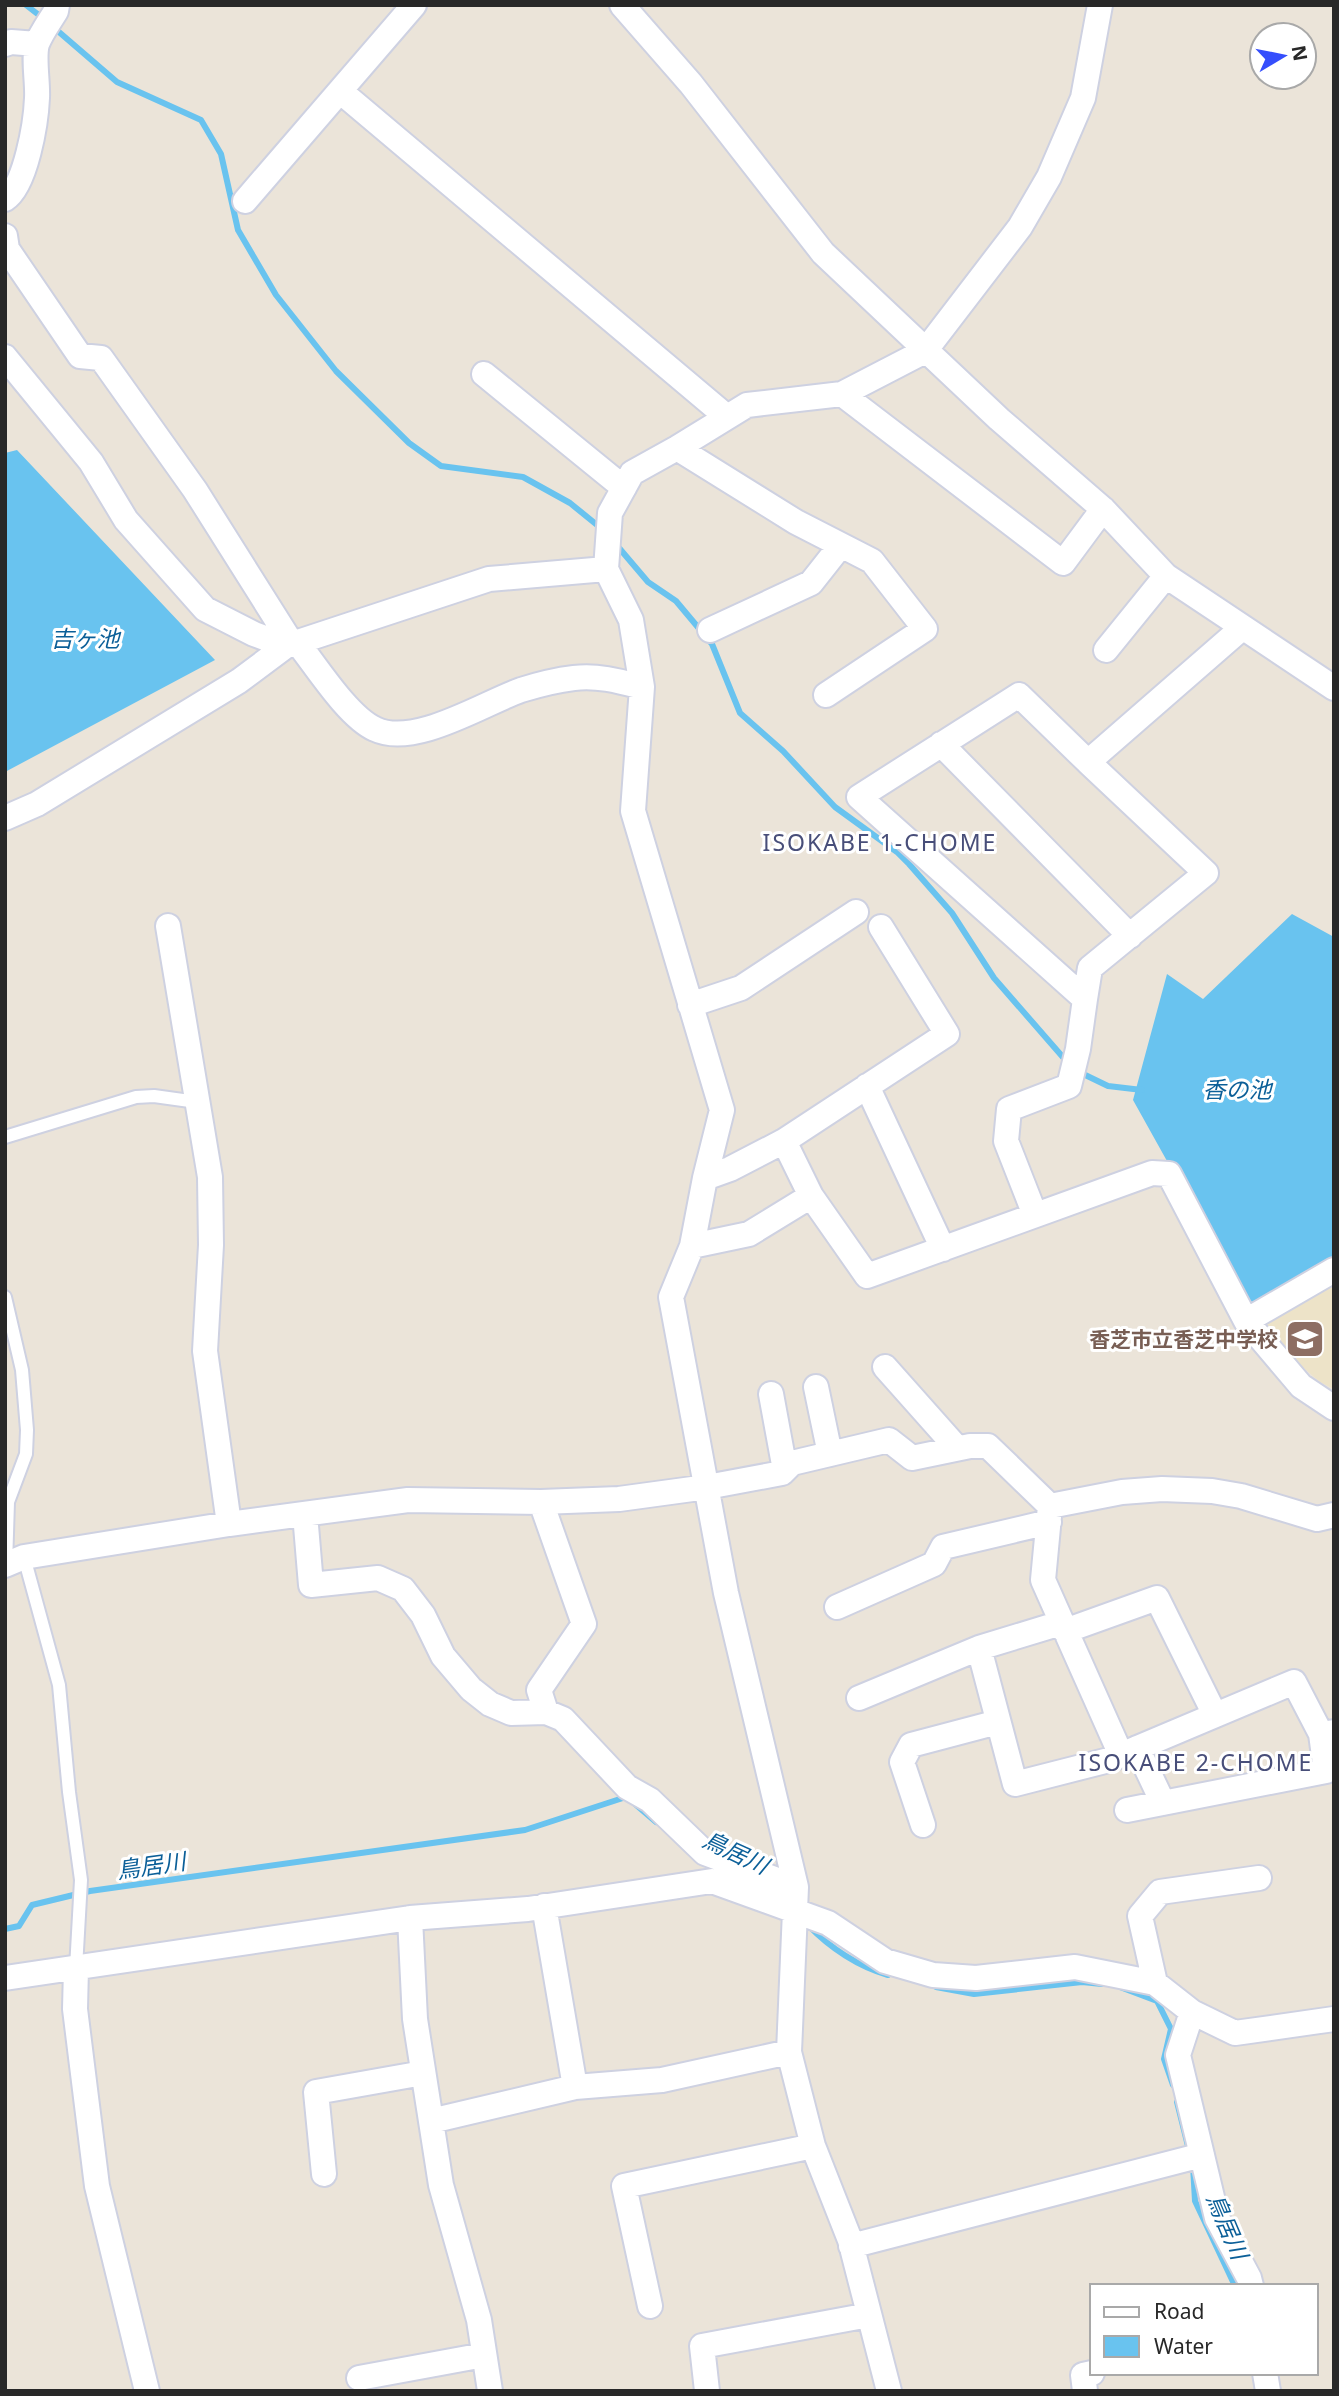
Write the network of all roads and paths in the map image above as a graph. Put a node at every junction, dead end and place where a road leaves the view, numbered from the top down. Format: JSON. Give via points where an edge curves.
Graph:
{"nodes":[{"id":1,"x":57,"y":5,"type":"edge"},
{"id":2,"x":414,"y":5,"type":"edge"},
{"id":3,"x":622,"y":5,"type":"edge"},
{"id":4,"x":1100,"y":5,"type":"edge"},
{"id":5,"x":5,"y":44,"type":"edge"},
{"id":6,"x":37,"y":44,"type":"junction"},
{"id":7,"x":340,"y":91,"type":"junction"},
{"id":8,"x":5,"y":199,"type":"edge"},
{"id":9,"x":245,"y":201,"type":"dead end"},
{"id":10,"x":5,"y":236,"type":"edge"},
{"id":11,"x":925,"y":351,"type":"junction"},
{"id":12,"x":5,"y":357,"type":"edge"},
{"id":13,"x":484,"y":374,"type":"dead end"},
{"id":14,"x":842,"y":394,"type":"junction"},
{"id":15,"x":727,"y":417,"type":"junction"},
{"id":16,"x":677,"y":448,"type":"junction"},
{"id":17,"x":624,"y":488,"type":"junction"},
{"id":18,"x":1103,"y":509,"type":"junction"},
{"id":19,"x":841,"y":545,"type":"junction"},
{"id":20,"x":606,"y":569,"type":"junction"},
{"id":21,"x":1166,"y":576,"type":"junction"},
{"id":22,"x":1242,"y":628,"type":"junction"},
{"id":23,"x":710,"y":630,"type":"dead end"},
{"id":24,"x":292,"y":644,"type":"junction"},
{"id":25,"x":1106,"y":650,"type":"dead end"},
{"id":26,"x":642,"y":687,"type":"junction"},
{"id":27,"x":1334,"y":688,"type":"edge"},
{"id":28,"x":826,"y":695,"type":"dead end"},
{"id":29,"x":941,"y":744,"type":"junction"},
{"id":30,"x":1088,"y":762,"type":"junction"},
{"id":31,"x":37,"y":804,"type":"junction"},
{"id":32,"x":5,"y":818,"type":"edge"},
{"id":33,"x":5,"y":831,"type":"edge"},
{"id":34,"x":856,"y":912,"type":"dead end"},
{"id":35,"x":168,"y":926,"type":"dead end"},
{"id":36,"x":881,"y":927,"type":"dead end"},
{"id":37,"x":1130,"y":936,"type":"junction"},
{"id":38,"x":1085,"y":999,"type":"junction"},
{"id":39,"x":690,"y":1005,"type":"junction"},
{"id":40,"x":867,"y":1086,"type":"junction"},
{"id":41,"x":197,"y":1102,"type":"junction"},
{"id":42,"x":5,"y":1137,"type":"edge"},
{"id":43,"x":784,"y":1141,"type":"junction"},
{"id":44,"x":705,"y":1178,"type":"junction"},
{"id":45,"x":811,"y":1196,"type":"junction"},
{"id":46,"x":1035,"y":1215,"type":"junction"},
{"id":47,"x":692,"y":1246,"type":"junction"},
{"id":48,"x":943,"y":1249,"type":"junction"},
{"id":49,"x":1334,"y":1270,"type":"edge"},
{"id":50,"x":5,"y":1297,"type":"edge"},
{"id":51,"x":1246,"y":1321,"type":"junction"},
{"id":52,"x":885,"y":1367,"type":"dead end"},
{"id":53,"x":816,"y":1387,"type":"dead end"},
{"id":54,"x":771,"y":1394,"type":"dead end"},
{"id":55,"x":1334,"y":1408,"type":"edge"},
{"id":56,"x":957,"y":1448,"type":"junction"},
{"id":57,"x":830,"y":1454,"type":"junction"},
{"id":58,"x":785,"y":1470,"type":"junction"},
{"id":59,"x":706,"y":1487,"type":"junction"},
{"id":60,"x":541,"y":1502,"type":"junction"},
{"id":61,"x":305,"y":1514,"type":"junction"},
{"id":62,"x":1049,"y":1514,"type":"junction"},
{"id":63,"x":1334,"y":1516,"type":"edge"},
{"id":64,"x":229,"y":1524,"type":"junction"},
{"id":65,"x":12,"y":1562,"type":"edge"},
{"id":66,"x":837,"y":1607,"type":"dead end"},
{"id":67,"x":1063,"y":1627,"type":"junction"},
{"id":68,"x":979,"y":1648,"type":"junction"},
{"id":69,"x":859,"y":1698,"type":"dead end"},
{"id":70,"x":546,"y":1712,"type":"junction"},
{"id":71,"x":1215,"y":1715,"type":"junction"},
{"id":72,"x":998,"y":1722,"type":"junction"},
{"id":73,"x":1328,"y":1733,"type":"edge"},
{"id":74,"x":1129,"y":1751,"type":"junction"},
{"id":75,"x":1163,"y":1803,"type":"junction"},
{"id":76,"x":1127,"y":1810,"type":"dead end"},
{"id":77,"x":923,"y":1825,"type":"dead end"},
{"id":78,"x":1259,"y":1878,"type":"dead end"},
{"id":79,"x":796,"y":1887,"type":"junction"},
{"id":80,"x":544,"y":1906,"type":"junction"},
{"id":81,"x":796,"y":1913,"type":"junction"},
{"id":82,"x":410,"y":1918,"type":"junction"},
{"id":83,"x":76,"y":1968,"type":"junction"},
{"id":84,"x":5,"y":1978,"type":"edge"},
{"id":85,"x":1155,"y":1983,"type":"junction"},
{"id":86,"x":1192,"y":2012,"type":"junction"},
{"id":87,"x":1334,"y":2019,"type":"edge"},
{"id":88,"x":789,"y":2052,"type":"junction"},
{"id":89,"x":423,"y":2073,"type":"junction"},
{"id":90,"x":575,"y":2087,"type":"junction"},
{"id":91,"x":431,"y":2121,"type":"junction"},
{"id":92,"x":813,"y":2146,"type":"junction"},
{"id":93,"x":1202,"y":2155,"type":"junction"},
{"id":94,"x":324,"y":2174,"type":"dead end"},
{"id":95,"x":851,"y":2246,"type":"junction"},
{"id":96,"x":1251,"y":2284,"type":"edge"},
{"id":97,"x":650,"y":2306,"type":"dead end"},
{"id":98,"x":869,"y":2315,"type":"junction"},
{"id":99,"x":484,"y":2355,"type":"junction"},
{"id":100,"x":1090,"y":2373,"type":"edge"},
{"id":101,"x":359,"y":2378,"type":"dead end"},
{"id":102,"x":147,"y":2391,"type":"edge"},
{"id":103,"x":490,"y":2391,"type":"edge"},
{"id":104,"x":707,"y":2391,"type":"edge"},
{"id":105,"x":889,"y":2391,"type":"edge"},
{"id":106,"x":1085,"y":2391,"type":"edge"}],
"edges":[{"from":1,"to":6,"type":"street"},
{"from":2,"to":7,"type":"street"},
{"from":3,"to":11,"type":"street","via":[[691,84],[823,253]]},
{"from":4,"to":11,"type":"street","via":[[1083,98],[1049,177],[1020,227]]},
{"from":5,"to":6,"type":"street"},
{"from":6,"to":8,"type":"street","via":[[31,141],[20,179]]},
{"from":7,"to":9,"type":"street"},
{"from":7,"to":15,"type":"street"},
{"from":10,"to":24,"type":"street","via":[[7,249],[80,356],[101,358],[195,490]]},
{"from":11,"to":14,"type":"street"},
{"from":11,"to":18,"type":"street"},
{"from":12,"to":24,"type":"street","via":[[92,461],[126,520],[205,609],[254,634]]},
{"from":13,"to":17,"type":"street"},
{"from":14,"to":15,"type":"street","via":[[747,405]]},
{"from":14,"to":18,"type":"street","via":[[1063,563]]},
{"from":15,"to":16,"type":"street"},
{"from":16,"to":17,"type":"street","via":[[632,473]]},
{"from":16,"to":19,"type":"street"},
{"from":17,"to":20,"type":"street","via":[[610,513]]},
{"from":18,"to":21,"type":"street"},
{"from":19,"to":23,"type":"street","via":[[811,583]]},
{"from":19,"to":28,"type":"street","via":[[872,561],[925,629]]},
{"from":20,"to":24,"type":"street","via":[[489,579]]},
{"from":20,"to":26,"type":"street","via":[[632,620]]},
{"from":21,"to":22,"type":"street"},
{"from":21,"to":25,"type":"street"},
{"from":22,"to":27,"type":"street"},
{"from":22,"to":30,"type":"street"},
{"from":24,"to":26,"type":"street","via":[[351,711],[376,730],[404,734],[430,729],[522,690],[573,678],[602,678]]},
{"from":24,"to":31,"type":"street"},
{"from":26,"to":39,"type":"street","via":[[633,811]]},
{"from":29,"to":30,"type":"street","via":[[1019,695]]},
{"from":29,"to":37,"type":"street"},
{"from":29,"to":38,"type":"street","via":[[859,797]]},
{"from":30,"to":37,"type":"street","via":[[1206,873]]},
{"from":31,"to":32,"type":"street"},
{"from":31,"to":33,"type":"lane"},
{"from":34,"to":39,"type":"street","via":[[741,988]]},
{"from":35,"to":41,"type":"street"},
{"from":36,"to":40,"type":"street","via":[[947,1034]]},
{"from":37,"to":38,"type":"street","via":[[1090,968]]},
{"from":38,"to":46,"type":"street","via":[[1069,1086],[1009,1109],[1006,1141]]},
{"from":39,"to":44,"type":"street","via":[[722,1110]]},
{"from":40,"to":43,"type":"street"},
{"from":40,"to":48,"type":"street"},
{"from":41,"to":42,"type":"lane","via":[[136,1097]]},
{"from":41,"to":64,"type":"street","via":[[210,1177],[205,1350]]},
{"from":43,"to":44,"type":"street"},
{"from":43,"to":45,"type":"street"},
{"from":44,"to":47,"type":"street"},
{"from":45,"to":47,"type":"street","via":[[749,1234]]},
{"from":45,"to":48,"type":"street","via":[[867,1276]]},
{"from":46,"to":48,"type":"street"},
{"from":46,"to":51,"type":"street","via":[[1152,1173],[1169,1174]]},
{"from":47,"to":59,"type":"street","via":[[670,1297]]},
{"from":49,"to":51,"type":"street"},
{"from":50,"to":65,"type":"lane","via":[[22,1370],[27,1430],[26,1454],[8,1502]]},
{"from":51,"to":55,"type":"street","via":[[1301,1386]]},
{"from":52,"to":56,"type":"street"},
{"from":53,"to":57,"type":"street"},
{"from":54,"to":58,"type":"street"},
{"from":56,"to":57,"type":"street","via":[[912,1458],[889,1440]]},
{"from":56,"to":62,"type":"street","via":[[988,1446]]},
{"from":57,"to":58,"type":"street","via":[[792,1463]]},
{"from":58,"to":59,"type":"street"},
{"from":59,"to":60,"type":"street","via":[[619,1499]]},
{"from":59,"to":79,"type":"street","via":[[726,1593]]},
{"from":60,"to":61,"type":"street","via":[[408,1500]]},
{"from":60,"to":70,"type":"street","via":[[583,1624],[539,1690]]},
{"from":61,"to":64,"type":"street"},
{"from":61,"to":70,"type":"street","via":[[311,1585],[378,1578],[403,1589],[424,1615],[443,1656],[471,1689],[511,1713]]},
{"from":62,"to":63,"type":"street","via":[[1122,1492],[1175,1490],[1241,1496],[1317,1520]]},
{"from":62,"to":66,"type":"street","via":[[943,1547],[934,1564]]},
{"from":62,"to":67,"type":"street","via":[[1042,1580]]},
{"from":64,"to":65,"type":"street"},
{"from":65,"to":83,"type":"lane","via":[[59,1685],[81,1880]]},
{"from":67,"to":68,"type":"street"},
{"from":67,"to":71,"type":"street","via":[[1157,1598]]},
{"from":67,"to":74,"type":"street"},
{"from":68,"to":69,"type":"street"},
{"from":68,"to":72,"type":"street"},
{"from":70,"to":79,"type":"street","via":[[563,1719],[627,1787],[650,1800],[705,1853]]},
{"from":71,"to":73,"type":"street","via":[[1294,1682]]},
{"from":71,"to":74,"type":"street"},
{"from":72,"to":74,"type":"street","via":[[1014,1784]]},
{"from":72,"to":77,"type":"street","via":[[911,1745],[902,1762]]},
{"from":73,"to":75,"type":"street","via":[[1326,1771]]},
{"from":74,"to":75,"type":"street"},
{"from":75,"to":76,"type":"street"},
{"from":78,"to":85,"type":"street","via":[[1160,1892],[1140,1916]]},
{"from":79,"to":81,"type":"street"},
{"from":80,"to":81,"type":"street","via":[[712,1881]]},
{"from":80,"to":82,"type":"street"},
{"from":80,"to":90,"type":"street"},
{"from":81,"to":85,"type":"street","via":[[828,1923],[885,1961],[933,1975],[976,1979],[1075,1967]]},
{"from":81,"to":88,"type":"street"},
{"from":82,"to":83,"type":"street"},
{"from":82,"to":89,"type":"street","via":[[415,2020]]},
{"from":83,"to":84,"type":"street"},
{"from":83,"to":102,"type":"street","via":[[75,2009],[97,2186]]},
{"from":85,"to":86,"type":"street"},
{"from":86,"to":87,"type":"street","via":[[1235,2033]]},
{"from":86,"to":93,"type":"street","via":[[1178,2055]]},
{"from":88,"to":90,"type":"street","via":[[662,2080]]},
{"from":88,"to":92,"type":"street"},
{"from":89,"to":91,"type":"street"},
{"from":89,"to":94,"type":"street","via":[[316,2092]]},
{"from":90,"to":91,"type":"street"},
{"from":91,"to":99,"type":"street","via":[[441,2185],[479,2320]]},
{"from":92,"to":95,"type":"street"},
{"from":92,"to":97,"type":"street","via":[[624,2186]]},
{"from":93,"to":95,"type":"street"},
{"from":93,"to":96,"type":"street","via":[[1217,2218]]},
{"from":95,"to":98,"type":"street"},
{"from":98,"to":104,"type":"street","via":[[702,2346]]},
{"from":98,"to":105,"type":"street"},
{"from":99,"to":101,"type":"street"},
{"from":99,"to":103,"type":"street"},
{"from":100,"to":106,"type":"street","via":[[1083,2375]]}]}
